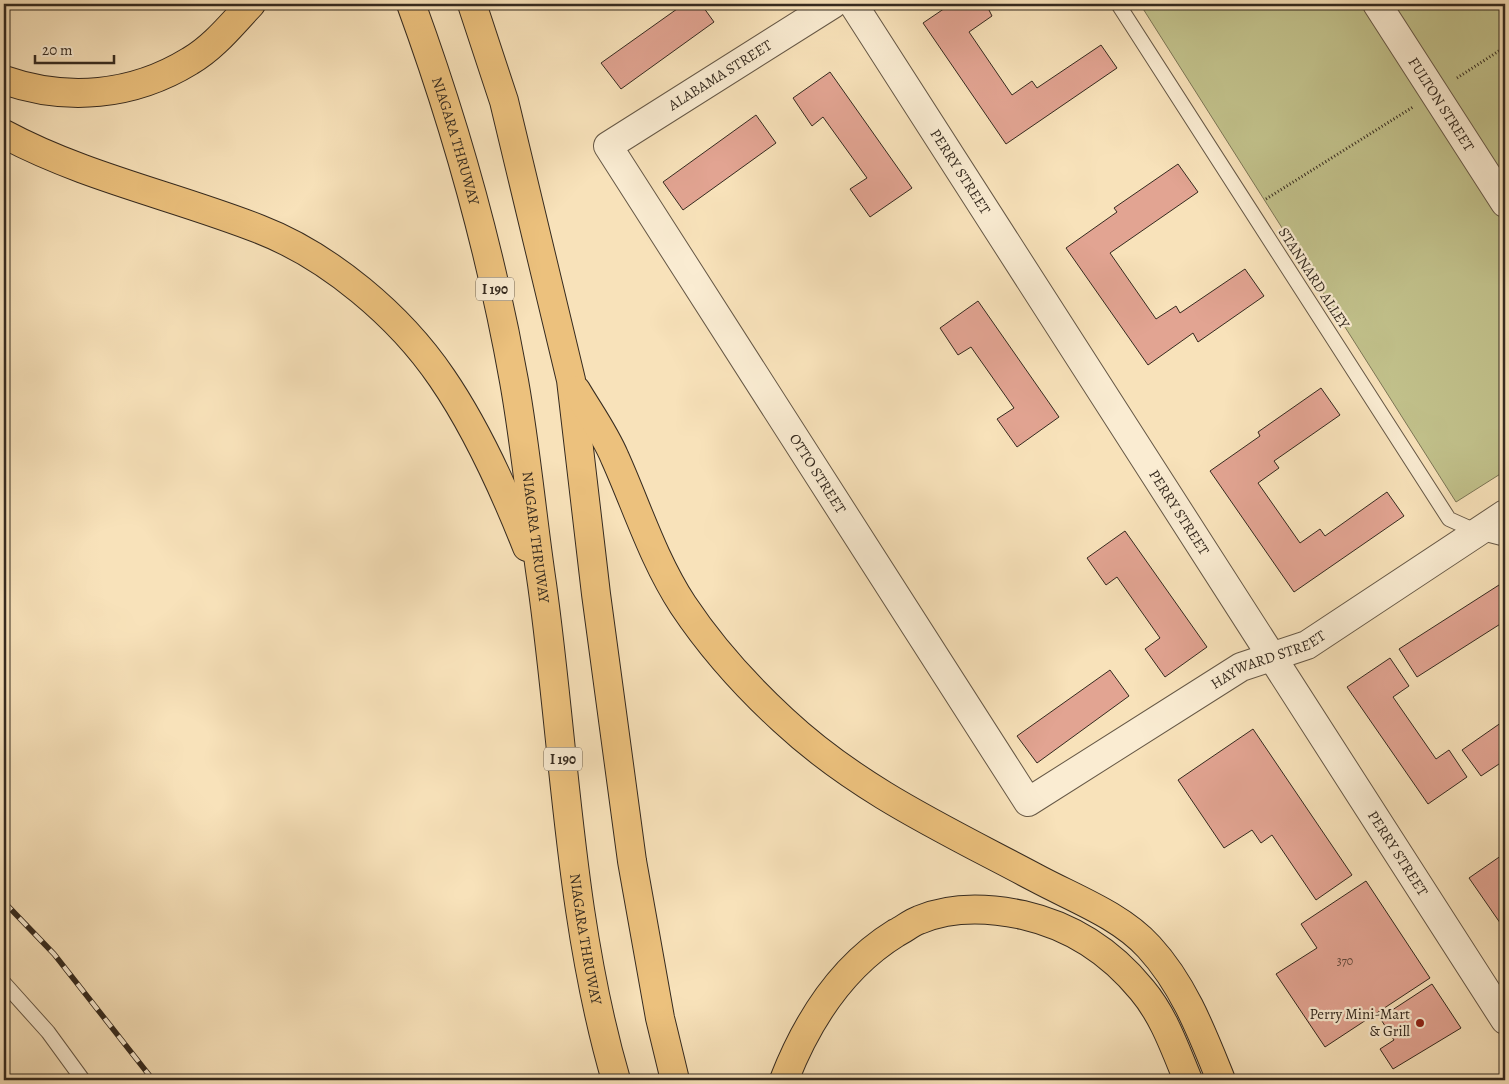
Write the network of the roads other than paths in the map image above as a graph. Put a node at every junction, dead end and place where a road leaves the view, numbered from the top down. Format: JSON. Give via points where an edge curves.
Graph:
{"nodes":[{"id":1,"x":251,"y":4,"type":"edge"},
{"id":2,"x":411,"y":4,"type":"edge"},
{"id":3,"x":472,"y":4,"type":"edge"},
{"id":4,"x":833,"y":4,"type":"edge"},
{"id":5,"x":853,"y":4,"type":"edge"},
{"id":6,"x":1118,"y":4,"type":"edge"},
{"id":7,"x":1377,"y":4,"type":"edge"},
{"id":8,"x":4,"y":80,"type":"edge"},
{"id":9,"x":4,"y":134,"type":"edge"},
{"id":10,"x":608,"y":146,"type":"joint"},
{"id":11,"x":1505,"y":204,"type":"edge"},
{"id":12,"x":571,"y":380,"type":"junction"},
{"id":13,"x":1505,"y":514,"type":"edge"},
{"id":14,"x":1478,"y":532,"type":"junction"},
{"id":15,"x":1505,"y":539,"type":"edge"},
{"id":16,"x":542,"y":584,"type":"junction"},
{"id":17,"x":1272,"y":658,"type":"junction"},
{"id":18,"x":1028,"y":802,"type":"joint"},
{"id":19,"x":4,"y":983,"type":"edge"},
{"id":20,"x":1505,"y":1020,"type":"edge"},
{"id":21,"x":83,"y":1080,"type":"edge"},
{"id":22,"x":616,"y":1080,"type":"edge"},
{"id":23,"x":675,"y":1080,"type":"edge"},
{"id":24,"x":784,"y":1080,"type":"edge"},
{"id":25,"x":1188,"y":1080,"type":"edge"},
{"id":26,"x":1221,"y":1080,"type":"edge"}],
"edges":[{"from":1,"to":8,"type":"highway","via":[[191,61],[152,80],[82,94],[48,91]]},
{"from":2,"to":16,"type":"highway","name":"NIAGARA THRUWAY","number":"I 190","via":[[436,74],[484,234],[515,383]]},
{"from":3,"to":12,"type":"highway","via":[[504,101]]},
{"from":4,"to":10,"type":"street","name":"ALABAMA STREET"},
{"from":5,"to":17,"type":"street","name":"PERRY STREET"},
{"from":6,"to":14,"type":"lane","name":"STANNARD ALLEY","via":[[1449,519]]},
{"from":7,"to":11,"type":"street","name":"FULTON STREET"},
{"from":9,"to":16,"type":"highway","via":[[78,168],[262,230],[302,249],[341,274],[408,336],[443,379],[490,465]]},
{"from":10,"to":18,"type":"street","name":"OTTO STREET"},
{"from":12,"to":23,"type":"highway","via":[[632,861]]},
{"from":12,"to":26,"type":"highway","via":[[614,455],[644,531],[682,604],[729,666],[783,720],[859,782],[1115,920],[1148,946],[1176,982],[1200,1025]]},
{"from":13,"to":14,"type":"street","name":"HAYWARD STREET"},
{"from":14,"to":15,"type":"lane","name":"STANNARD ALLEY"},
{"from":14,"to":17,"type":"street","name":"HAYWARD STREET","via":[[1307,645]]},
{"from":16,"to":22,"type":"highway","name":"NIAGARA THRUWAY","number":"I 190","via":[[583,925]]},
{"from":17,"to":18,"type":"street","name":"HAYWARD STREET","via":[[1241,667]]},
{"from":17,"to":20,"type":"street","name":"PERRY STREET"},
{"from":19,"to":21,"type":"lane","via":[[48,1032]]},
{"from":24,"to":25,"type":"highway","via":[[797,1047],[824,1002],[848,971],[881,943],[919,920],[962,910],[1000,910],[1033,917],[1070,930],[1107,954],[1143,990],[1165,1023]]}]}
